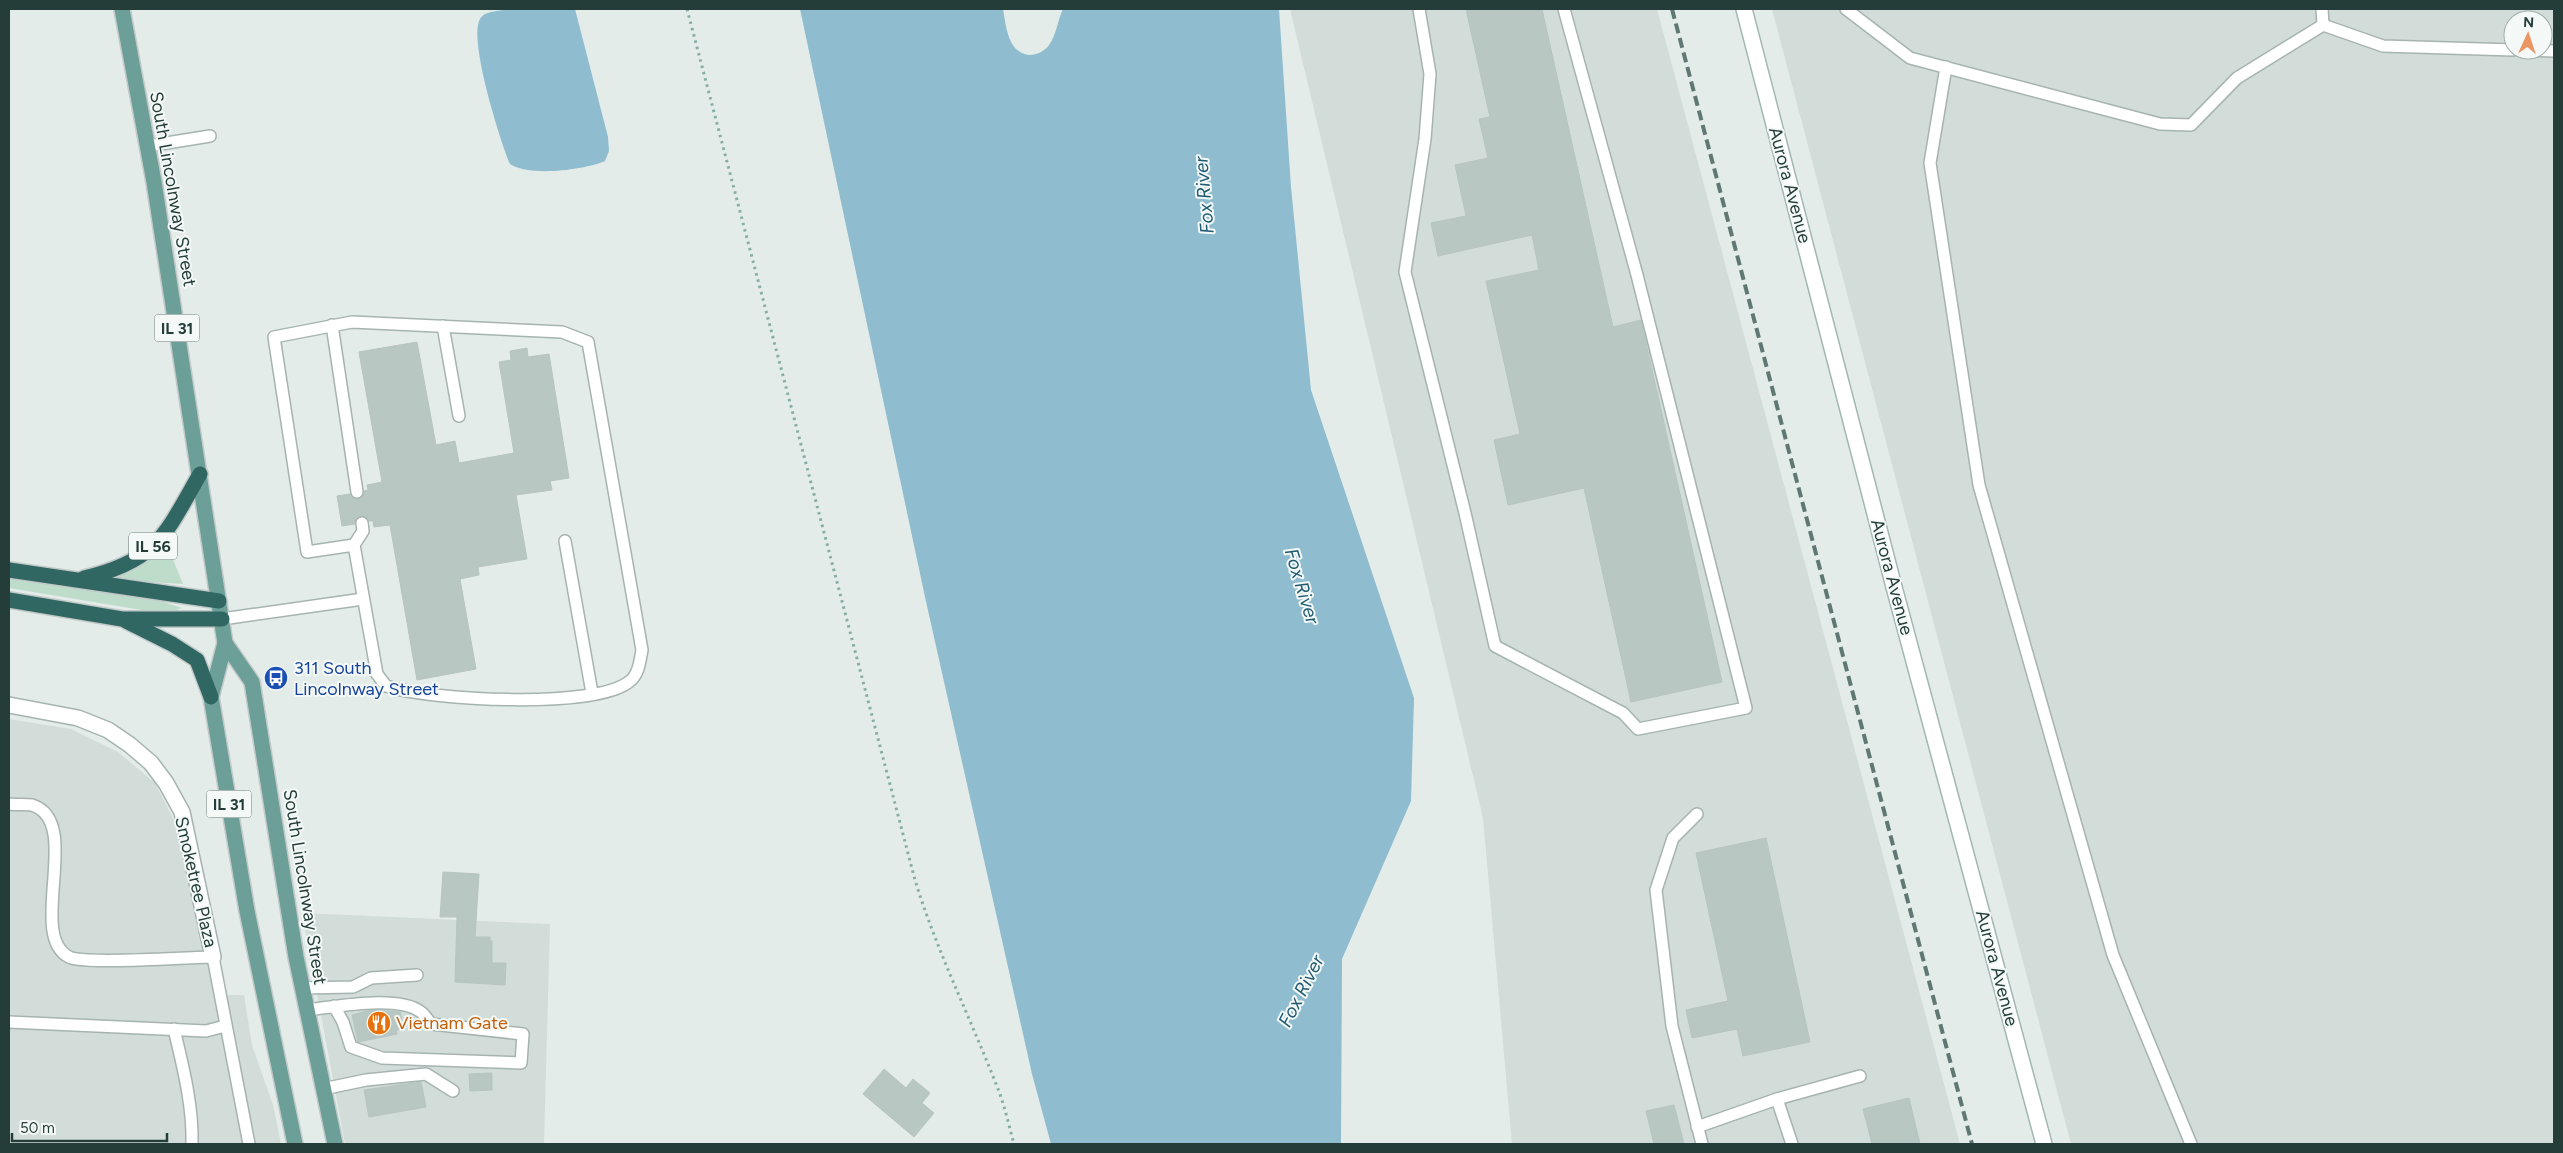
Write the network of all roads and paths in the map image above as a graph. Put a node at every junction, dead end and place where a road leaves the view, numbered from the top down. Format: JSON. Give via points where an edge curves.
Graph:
{"nodes":[{"id":1,"x":122,"y":9,"type":"edge"},
{"id":2,"x":687,"y":9,"type":"edge"},
{"id":3,"x":1419,"y":9,"type":"edge"},
{"id":4,"x":1564,"y":9,"type":"edge"},
{"id":5,"x":1744,"y":9,"type":"edge"},
{"id":6,"x":1846,"y":9,"type":"edge"},
{"id":7,"x":2322,"y":9,"type":"edge"},
{"id":8,"x":2323,"y":25,"type":"junction"},
{"id":9,"x":2503,"y":50,"type":"edge"},
{"id":10,"x":1946,"y":67,"type":"junction"},
{"id":11,"x":210,"y":136,"type":"dead end"},
{"id":12,"x":148,"y":146,"type":"junction"},
{"id":13,"x":332,"y":326,"type":"junction"},
{"id":14,"x":443,"y":326,"type":"junction"},
{"id":15,"x":459,"y":416,"type":"dead end"},
{"id":16,"x":200,"y":474,"type":"junction"},
{"id":17,"x":357,"y":492,"type":"dead end"},
{"id":18,"x":362,"y":522,"type":"dead end"},
{"id":19,"x":565,"y":541,"type":"dead end"},
{"id":20,"x":354,"y":545,"type":"junction"},
{"id":21,"x":9,"y":570,"type":"edge"},
{"id":22,"x":75,"y":580,"type":"junction"},
{"id":23,"x":363,"y":599,"type":"junction"},
{"id":24,"x":9,"y":600,"type":"edge"},
{"id":25,"x":219,"y":601,"type":"junction"},
{"id":26,"x":122,"y":619,"type":"junction"},
{"id":27,"x":222,"y":619,"type":"junction"},
{"id":28,"x":225,"y":643,"type":"junction"},
{"id":29,"x":592,"y":693,"type":"junction"},
{"id":30,"x":211,"y":697,"type":"junction"},
{"id":31,"x":9,"y":706,"type":"edge"},
{"id":32,"x":9,"y":804,"type":"edge"},
{"id":33,"x":1697,"y":814,"type":"dead end"},
{"id":34,"x":213,"y":956,"type":"junction"},
{"id":35,"x":417,"y":975,"type":"dead end"},
{"id":36,"x":302,"y":988,"type":"junction"},
{"id":37,"x":334,"y":1006,"type":"junction"},
{"id":38,"x":306,"y":1010,"type":"junction"},
{"id":39,"x":9,"y":1022,"type":"edge"},
{"id":40,"x":225,"y":1026,"type":"junction"},
{"id":41,"x":174,"y":1029,"type":"junction"},
{"id":42,"x":1860,"y":1076,"type":"dead end"},
{"id":43,"x":323,"y":1089,"type":"junction"},
{"id":44,"x":453,"y":1091,"type":"dead end"},
{"id":45,"x":1777,"y":1099,"type":"junction"},
{"id":46,"x":1697,"y":1127,"type":"junction"},
{"id":47,"x":192,"y":1144,"type":"edge"},
{"id":48,"x":249,"y":1144,"type":"edge"},
{"id":49,"x":295,"y":1144,"type":"edge"},
{"id":50,"x":335,"y":1144,"type":"edge"},
{"id":51,"x":1014,"y":1144,"type":"edge"},
{"id":52,"x":1702,"y":1144,"type":"edge"},
{"id":53,"x":1792,"y":1144,"type":"edge"},
{"id":54,"x":2044,"y":1144,"type":"edge"},
{"id":55,"x":2191,"y":1144,"type":"edge"}],
"edges":[{"from":1,"to":12,"type":"main road","name":"South Lincolnway Street","number":"IL 31"},
{"from":2,"to":51,"type":"path","via":[[915,880],[929,926],[999,1092]]},
{"from":3,"to":4,"type":"lane","via":[[1430,74],[1425,138],[1405,272],[1495,646],[1623,713],[1638,729],[1746,708],[1637,275]]},
{"from":5,"to":54,"type":"main road","name":"Aurora Avenue","via":[[1894,587]]},
{"from":6,"to":10,"type":"lane","via":[[1910,58]]},
{"from":7,"to":8,"type":"lane"},
{"from":8,"to":9,"type":"lane","via":[[2383,46]]},
{"from":8,"to":10,"type":"lane","via":[[2237,78],[2191,125],[2160,124]]},
{"from":10,"to":55,"type":"lane","via":[[1930,162],[1979,485],[2113,955]]},
{"from":11,"to":12,"type":"lane"},
{"from":12,"to":16,"type":"main road","name":"South Lincolnway Street","number":"IL 31"},
{"from":13,"to":14,"type":"lane","via":[[352,322]]},
{"from":13,"to":17,"type":"lane"},
{"from":13,"to":20,"type":"lane","via":[[274,336],[307,552]]},
{"from":14,"to":15,"type":"lane"},
{"from":14,"to":29,"type":"lane","via":[[562,332],[588,342],[642,650],[632,680],[619,689]]},
{"from":16,"to":22,"type":"highway","number":"IL 56","via":[[166,534],[141,557],[115,570]]},
{"from":16,"to":25,"type":"main road","name":"South Lincolnway Street","number":"IL 31"},
{"from":18,"to":20,"type":"lane","via":[[363,531]]},
{"from":19,"to":29,"type":"lane"},
{"from":20,"to":23,"type":"lane"},
{"from":21,"to":22,"type":"highway","number":"IL 56"},
{"from":22,"to":25,"type":"highway"},
{"from":23,"to":27,"type":"lane"},
{"from":23,"to":29,"type":"lane","via":[[376,674],[386,686],[435,696],[545,701]]},
{"from":24,"to":26,"type":"highway"},
{"from":25,"to":27,"type":"main road","name":"South Lincolnway Street","number":"IL 31"},
{"from":26,"to":27,"type":"highway"},
{"from":26,"to":30,"type":"highway","via":[[196,660]]},
{"from":27,"to":28,"type":"main road","name":"South Lincolnway Street","number":"IL 31"},
{"from":28,"to":30,"type":"main road","name":"South Lincolnway Street","number":"IL 31"},
{"from":28,"to":36,"type":"main road","name":"South Lincolnway Street","via":[[252,682]]},
{"from":30,"to":49,"type":"main road","name":"South Lincolnway Street","number":"IL 31","via":[[247,911]]},
{"from":31,"to":34,"type":"main road","name":"Smoketree Plaza","via":[[78,718],[108,730],[130,745],[161,776],[182,812]]},
{"from":32,"to":34,"type":"lane","via":[[32,806],[45,815],[55,833],[52,929],[56,947],[69,958]]},
{"from":33,"to":46,"type":"lane","via":[[1673,838],[1656,890],[1672,1026]]},
{"from":34,"to":40,"type":"lane"},
{"from":35,"to":36,"type":"lane","via":[[371,978],[353,986]]},
{"from":36,"to":38,"type":"main road","name":"South Lincolnway Street"},
{"from":37,"to":37,"type":"lane","via":[[351,1046],[361,1052],[382,1058],[521,1063],[523,1034],[432,1024],[421,1012],[404,1004]]},
{"from":37,"to":38,"type":"lane"},
{"from":38,"to":43,"type":"main road","name":"South Lincolnway Street"},
{"from":39,"to":41,"type":"lane"},
{"from":40,"to":41,"type":"lane","via":[[206,1031]]},
{"from":40,"to":48,"type":"lane"},
{"from":41,"to":47,"type":"lane","via":[[187,1086]]},
{"from":42,"to":45,"type":"lane"},
{"from":43,"to":44,"type":"lane","via":[[366,1080],[426,1074]]},
{"from":43,"to":50,"type":"main road","name":"South Lincolnway Street"},
{"from":45,"to":46,"type":"lane"},
{"from":45,"to":53,"type":"lane"},
{"from":46,"to":52,"type":"lane"}]}
